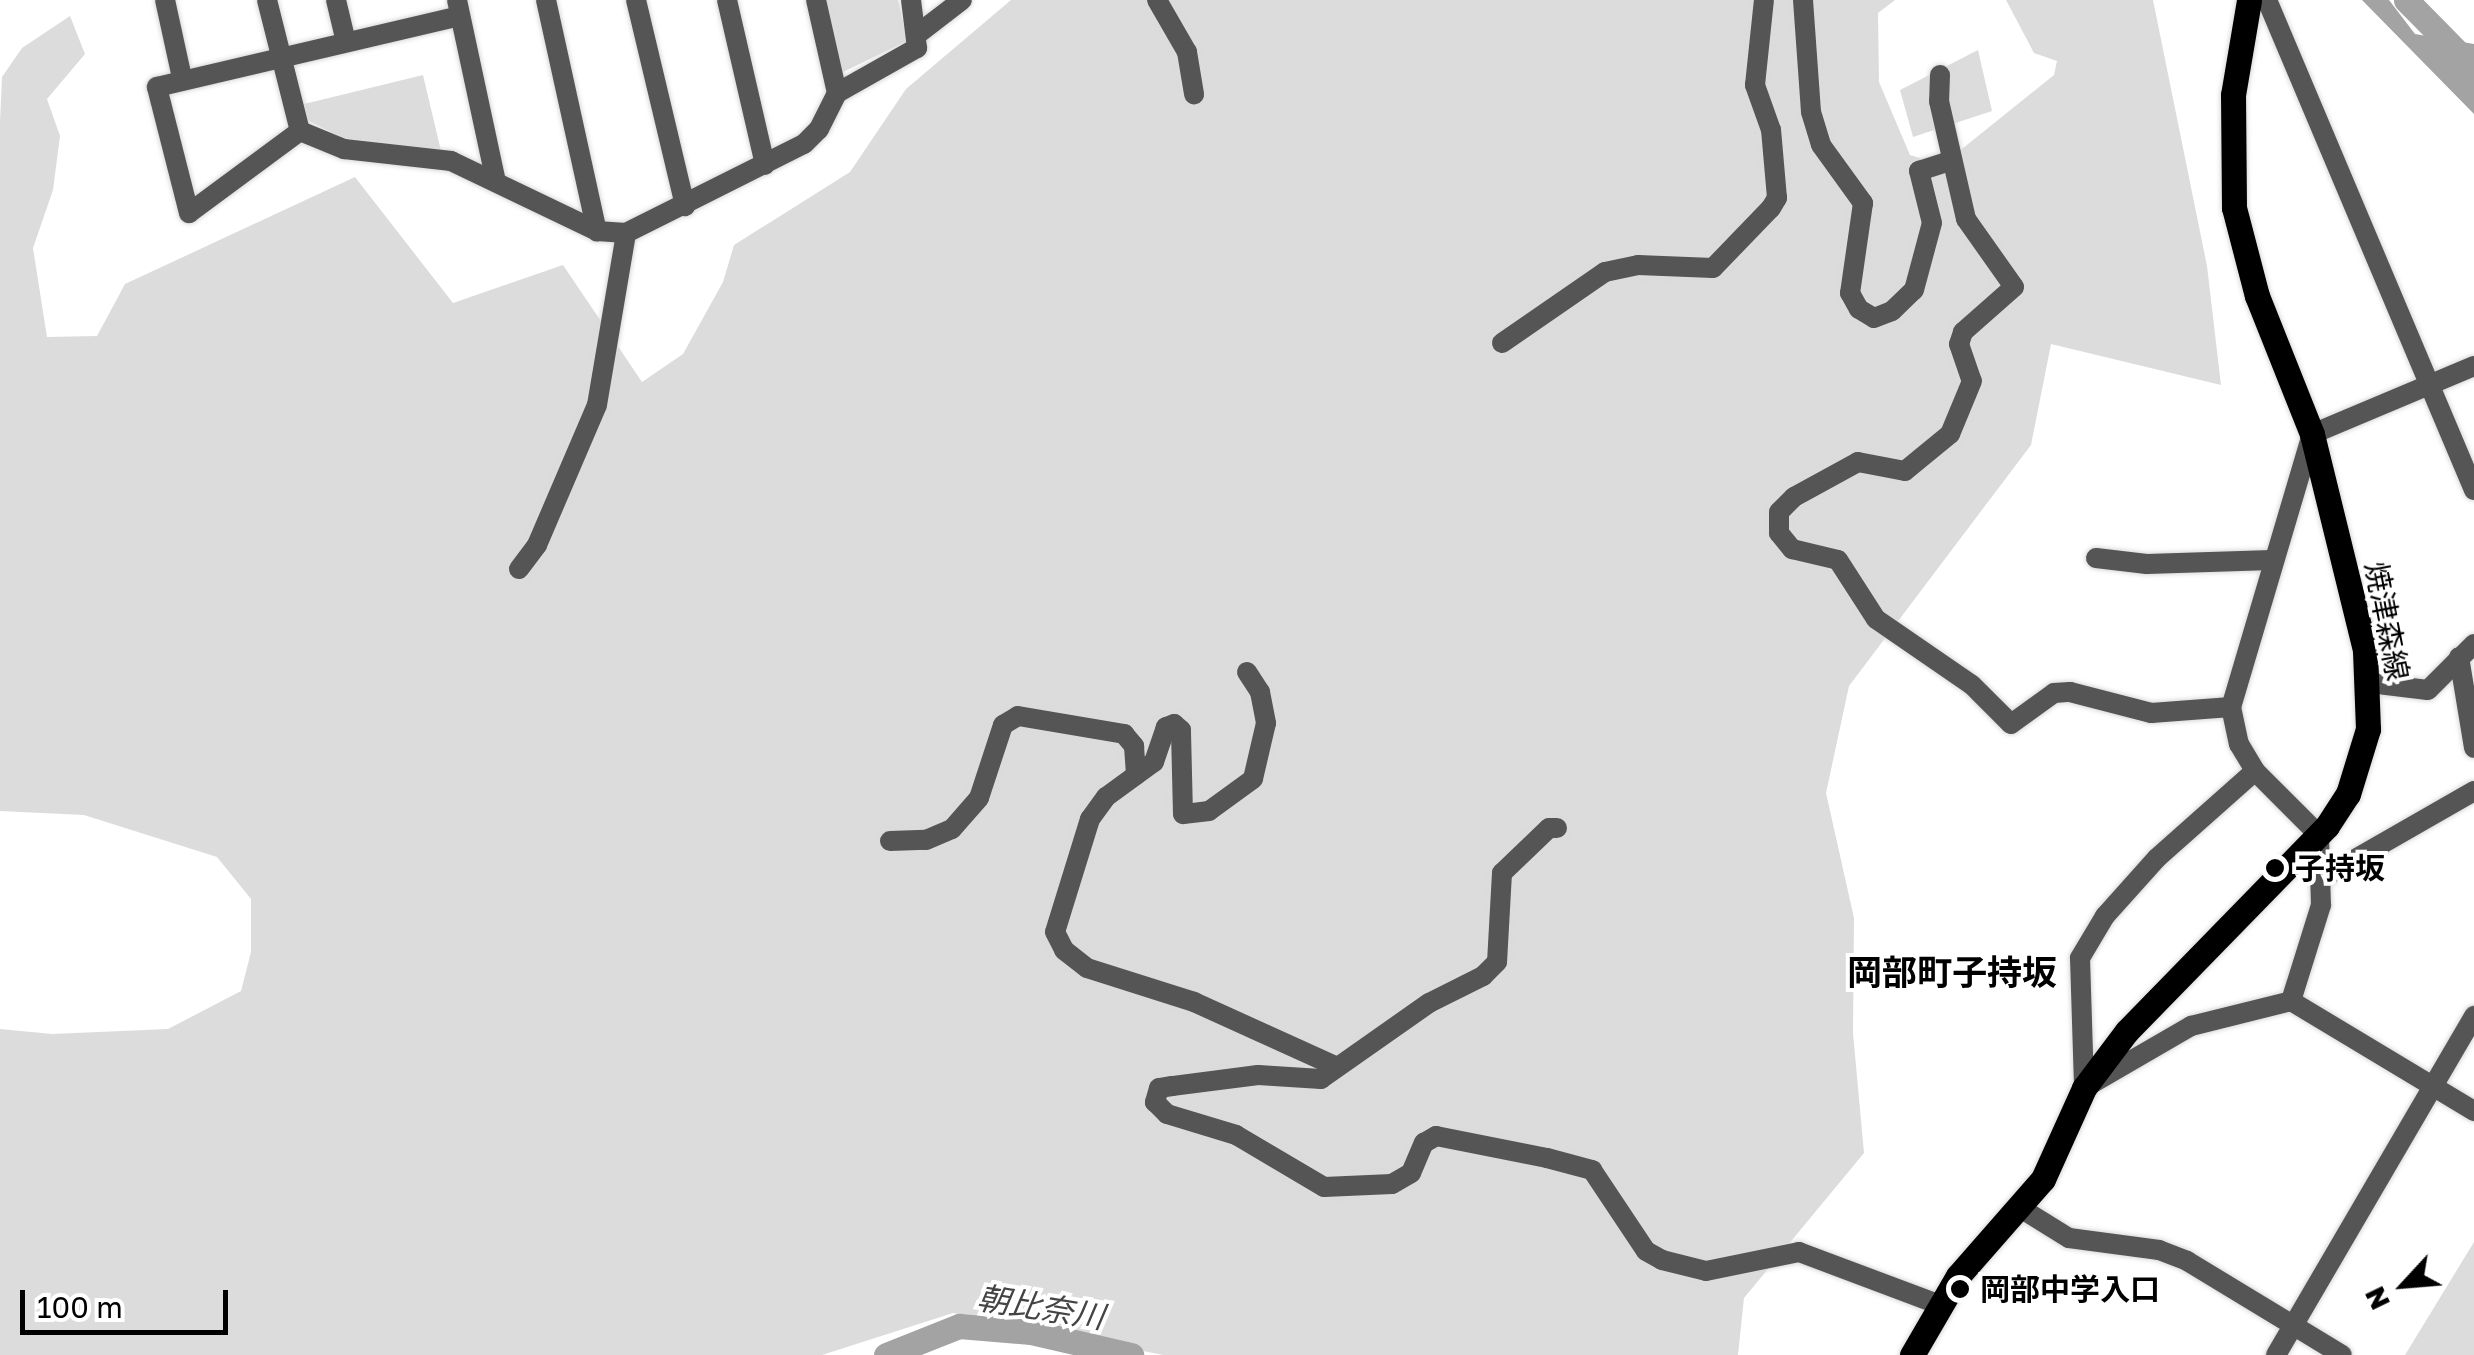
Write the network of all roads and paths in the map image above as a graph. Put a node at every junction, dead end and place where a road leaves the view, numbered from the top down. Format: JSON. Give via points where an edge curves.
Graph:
{"nodes":[{"id":1,"x":166,"y":0,"type":"edge"},
{"id":2,"x":267,"y":0,"type":"edge"},
{"id":3,"x":336,"y":0,"type":"edge"},
{"id":4,"x":546,"y":0,"type":"edge"},
{"id":5,"x":636,"y":0,"type":"edge"},
{"id":6,"x":727,"y":0,"type":"edge"},
{"id":7,"x":816,"y":0,"type":"edge"},
{"id":8,"x":911,"y":0,"type":"edge"},
{"id":9,"x":962,"y":0,"type":"edge"},
{"id":10,"x":1157,"y":0,"type":"edge"},
{"id":11,"x":1764,"y":0,"type":"edge"},
{"id":12,"x":1802,"y":0,"type":"edge"},
{"id":13,"x":2249,"y":0,"type":"edge"},
{"id":14,"x":2267,"y":0,"type":"edge"},
{"id":15,"x":458,"y":8,"type":"edge"},
{"id":16,"x":919,"y":33,"type":"junction"},
{"id":17,"x":346,"y":42,"type":"junction"},
{"id":18,"x":281,"y":58,"type":"junction"},
{"id":19,"x":1940,"y":76,"type":"dead end"},
{"id":20,"x":182,"y":78,"type":"junction"},
{"id":21,"x":838,"y":93,"type":"junction"},
{"id":22,"x":1194,"y":94,"type":"dead end"},
{"id":23,"x":300,"y":131,"type":"junction"},
{"id":24,"x":1952,"y":160,"type":"junction"},
{"id":25,"x":766,"y":165,"type":"junction"},
{"id":26,"x":495,"y":178,"type":"junction"},
{"id":27,"x":685,"y":206,"type":"junction"},
{"id":28,"x":597,"y":231,"type":"junction"},
{"id":29,"x":626,"y":233,"type":"junction"},
{"id":30,"x":1502,"y":343,"type":"dead end"},
{"id":31,"x":2474,"y":366,"type":"edge"},
{"id":32,"x":2430,"y":385,"type":"junction"},
{"id":33,"x":2312,"y":434,"type":"junction"},
{"id":34,"x":2474,"y":490,"type":"edge"},
{"id":35,"x":2096,"y":558,"type":"dead end"},
{"id":36,"x":2272,"y":560,"type":"junction"},
{"id":37,"x":519,"y":569,"type":"dead end"},
{"id":38,"x":2467,"y":651,"type":"edge"},
{"id":39,"x":1247,"y":672,"type":"dead end"},
{"id":40,"x":2370,"y":683,"type":"junction"},
{"id":41,"x":2232,"y":707,"type":"junction"},
{"id":42,"x":2474,"y":748,"type":"edge"},
{"id":43,"x":2255,"y":771,"type":"junction"},
{"id":44,"x":1136,"y":776,"type":"junction"},
{"id":45,"x":2474,"y":791,"type":"edge"},
{"id":46,"x":1557,"y":828,"type":"dead end"},
{"id":47,"x":2319,"y":835,"type":"junction"},
{"id":48,"x":890,"y":841,"type":"dead end"},
{"id":49,"x":2324,"y":877,"type":"junction"},
{"id":50,"x":2291,"y":1001,"type":"junction"},
{"id":51,"x":2474,"y":1016,"type":"edge"},
{"id":52,"x":1334,"y":1066,"type":"junction"},
{"id":53,"x":2432,"y":1086,"type":"junction"},
{"id":54,"x":2084,"y":1088,"type":"junction"},
{"id":55,"x":2474,"y":1111,"type":"edge"},
{"id":56,"x":2022,"y":1209,"type":"junction"},
{"id":57,"x":1937,"y":1304,"type":"junction"},
{"id":58,"x":2292,"y":1326,"type":"junction"},
{"id":59,"x":1912,"y":1355,"type":"edge"},
{"id":60,"x":2276,"y":1355,"type":"edge"},
{"id":61,"x":2342,"y":1355,"type":"edge"}],
"edges":[{"from":1,"to":20,"type":"street"},
{"from":2,"to":18,"type":"street"},
{"from":3,"to":17,"type":"street"},
{"from":4,"to":28,"type":"street"},
{"from":5,"to":27,"type":"street"},
{"from":6,"to":25,"type":"street"},
{"from":7,"to":21,"type":"street"},
{"from":8,"to":16,"type":"street"},
{"from":9,"to":16,"type":"street"},
{"from":10,"to":22,"type":"street","via":[[1187,52]]},
{"from":11,"to":30,"type":"street","via":[[1755,84],[1771,130],[1777,198],[1771,208],[1713,268],[1638,265],[1606,272]]},
{"from":12,"to":24,"type":"street","via":[[1811,112],[1822,145],[1863,203],[1850,293],[1858,309],[1874,318],[1914,290],[1932,223],[1919,170]]},
{"from":13,"to":33,"type":"main road","name":"焼津森線","via":[[2233,95],[2234,208],[2257,296]]},
{"from":14,"to":32,"type":"street"},
{"from":15,"to":17,"type":"street"},
{"from":15,"to":26,"type":"street"},
{"from":16,"to":21,"type":"street","via":[[917,48],[896,66]]},
{"from":17,"to":18,"type":"street"},
{"from":18,"to":20,"type":"street"},
{"from":18,"to":23,"type":"street"},
{"from":19,"to":24,"type":"street"},
{"from":20,"to":23,"type":"street","via":[[157,87],[188,213]]},
{"from":21,"to":25,"type":"street","via":[[812,137]]},
{"from":23,"to":26,"type":"street","via":[[344,150],[450,161]]},
{"from":24,"to":41,"type":"street","via":[[1966,219],[2014,287],[1962,332],[1970,391],[1950,434],[1917,464],[1892,472],[1858,462],[1794,496],[1779,512],[1779,533],[1792,550],[1838,560],[1876,619],[1972,684],[2010,724],[2054,694],[2070,692],[2151,713]]},
{"from":25,"to":27,"type":"street"},
{"from":26,"to":28,"type":"street"},
{"from":27,"to":29,"type":"street"},
{"from":28,"to":29,"type":"street"},
{"from":29,"to":37,"type":"street","via":[[597,406],[537,545]]},
{"from":31,"to":32,"type":"street"},
{"from":32,"to":33,"type":"street"},
{"from":32,"to":34,"type":"street"},
{"from":33,"to":36,"type":"street"},
{"from":33,"to":40,"type":"main road","name":"焼津森線"},
{"from":35,"to":36,"type":"street","via":[[2147,564]]},
{"from":36,"to":41,"type":"street"},
{"from":38,"to":40,"type":"street","via":[[2428,690]]},
{"from":38,"to":42,"type":"street"},
{"from":39,"to":44,"type":"street","via":[[1260,692],[1266,723],[1253,780],[1243,790],[1209,811],[1184,814],[1181,730],[1174,724],[1166,727],[1154,762]]},
{"from":40,"to":47,"type":"main road","name":"焼津森線","via":[[2359,766]]},
{"from":41,"to":43,"type":"street","via":[[2239,744]]},
{"from":43,"to":47,"type":"street"},
{"from":43,"to":54,"type":"street","via":[[2157,858],[2086,941],[2080,958]]},
{"from":44,"to":48,"type":"street","via":[[1134,746],[1124,734],[1018,716],[1003,726],[979,798],[952,828],[926,840]]},
{"from":44,"to":52,"type":"street","via":[[1106,797],[1090,819],[1078,874],[1057,916],[1055,932],[1064,950],[1087,968],[1194,1002]]},
{"from":45,"to":49,"type":"street"},
{"from":46,"to":52,"type":"street","via":[[1548,828],[1502,872],[1497,962]]},
{"from":47,"to":49,"type":"street"},
{"from":47,"to":54,"type":"main road","name":"焼津森線","via":[[2145,1011]]},
{"from":49,"to":50,"type":"street","via":[[2322,905]]},
{"from":50,"to":53,"type":"street"},
{"from":50,"to":54,"type":"street","via":[[2191,1026]]},
{"from":51,"to":53,"type":"street"},
{"from":52,"to":57,"type":"street","via":[[1321,1079],[1258,1076],[1160,1088],[1155,1102],[1167,1114],[1236,1135],[1324,1187],[1392,1184],[1411,1173],[1424,1143],[1436,1136],[1547,1158],[1592,1170],[1646,1250],[1662,1260],[1706,1271],[1800,1252]]},
{"from":53,"to":55,"type":"street"},
{"from":53,"to":58,"type":"street"},
{"from":54,"to":56,"type":"main road","name":"焼津森線"},
{"from":56,"to":57,"type":"main road","name":"焼津森線"},
{"from":56,"to":58,"type":"street","via":[[2069,1238],[2187,1261]]},
{"from":57,"to":59,"type":"main road","name":"焼津森線"},
{"from":58,"to":60,"type":"street"},
{"from":58,"to":61,"type":"street"}]}
